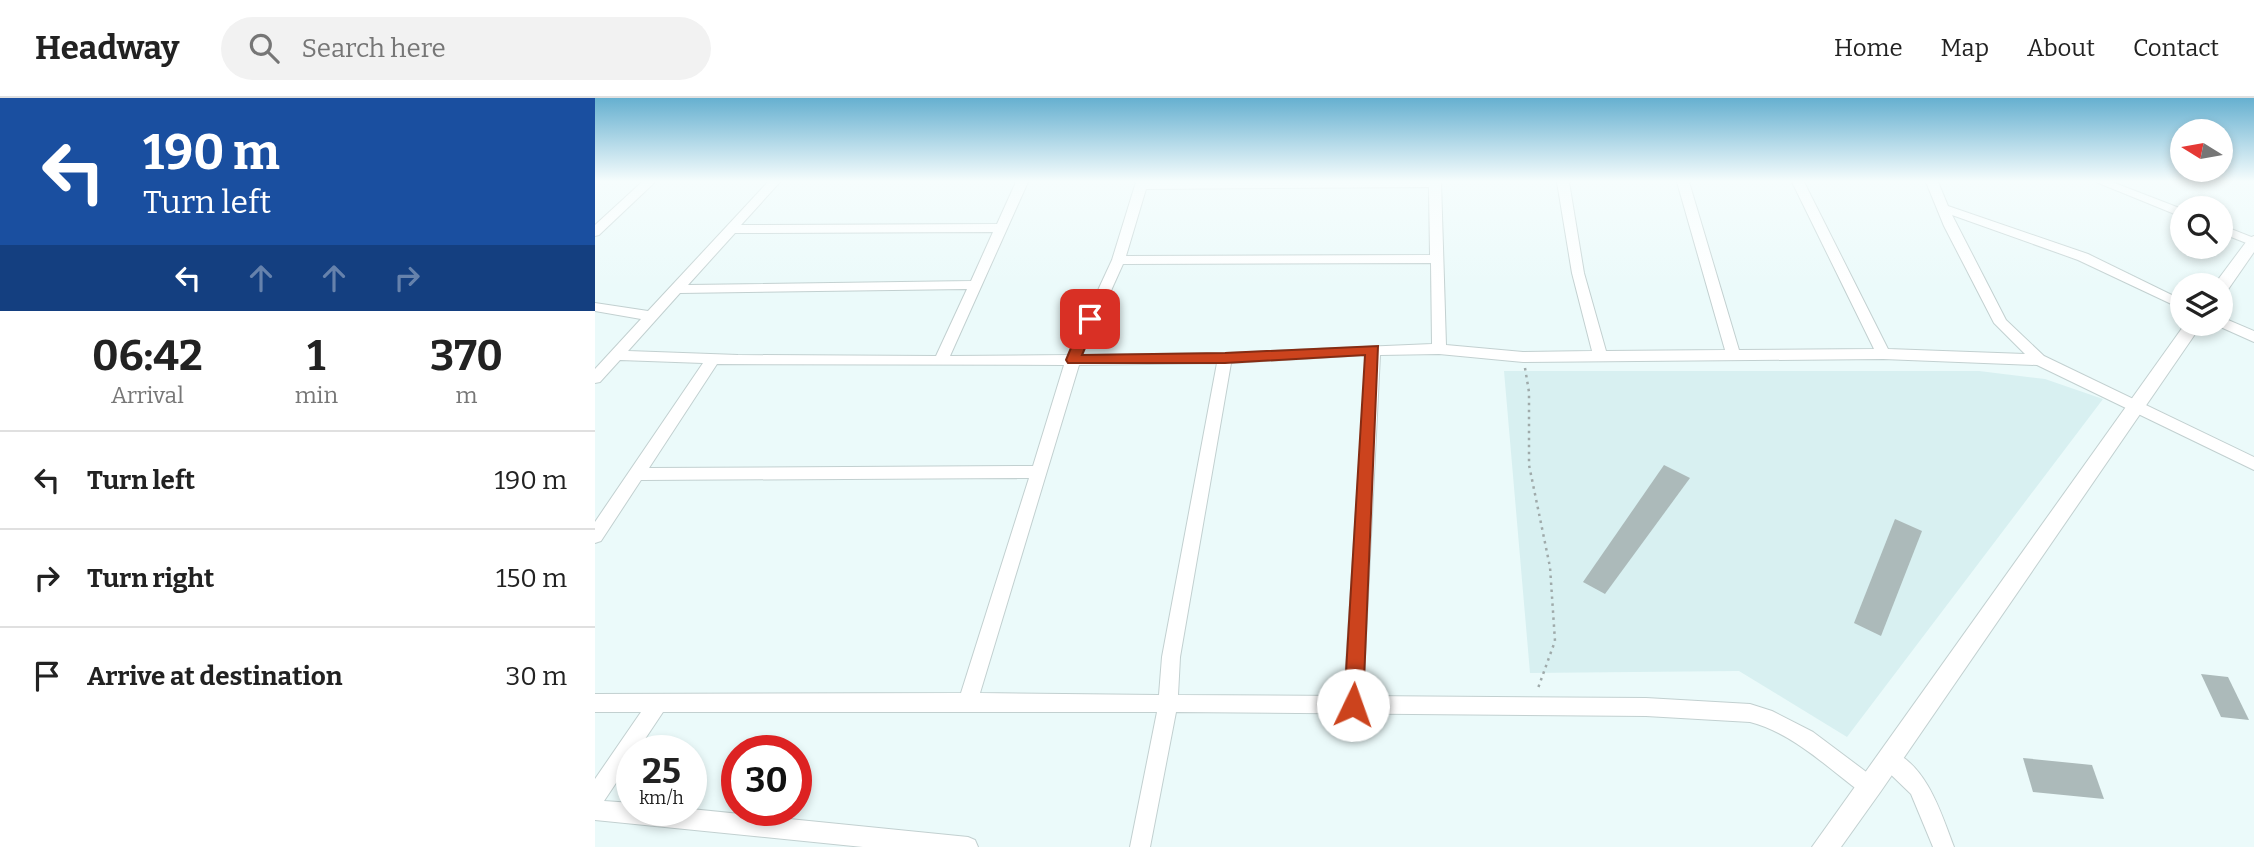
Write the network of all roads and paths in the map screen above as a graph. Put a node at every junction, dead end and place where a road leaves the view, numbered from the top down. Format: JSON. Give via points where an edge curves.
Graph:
{"nodes":[{"id":1,"x":611,"y":217,"type":"edge"},
{"id":2,"x":743,"y":217,"type":"edge"},
{"id":3,"x":1007,"y":217,"type":"edge"},
{"id":4,"x":1132,"y":217,"type":"edge"},
{"id":5,"x":1436,"y":217,"type":"edge"},
{"id":6,"x":1569,"y":217,"type":"edge"},
{"id":7,"x":1693,"y":217,"type":"edge"},
{"id":8,"x":1815,"y":217,"type":"edge"},
{"id":9,"x":1947,"y":217,"type":"edge"},
{"id":10,"x":1968,"y":217,"type":"edge"},
{"id":11,"x":1002,"y":228,"type":"junction"},
{"id":12,"x":732,"y":229,"type":"junction"},
{"id":13,"x":595,"y":232,"type":"edge"},
{"id":14,"x":2233,"y":233,"type":"edge"},
{"id":15,"x":2254,"y":241,"type":"edge"},
{"id":16,"x":1437,"y":259,"type":"junction"},
{"id":17,"x":1118,"y":260,"type":"junction"},
{"id":18,"x":2231,"y":273,"type":"edge"},
{"id":19,"x":976,"y":285,"type":"junction"},
{"id":20,"x":677,"y":289,"type":"junction"},
{"id":21,"x":2170,"y":299,"type":"edge"},
{"id":22,"x":595,"y":307,"type":"edge"},
{"id":23,"x":651,"y":316,"type":"junction"},
{"id":24,"x":2233,"y":327,"type":"edge"},
{"id":25,"x":2185,"y":336,"type":"edge"},
{"id":26,"x":2254,"y":337,"type":"edge"},
{"id":27,"x":1373,"y":349,"type":"junction"},
{"id":28,"x":1439,"y":349,"type":"junction"},
{"id":29,"x":1883,"y":354,"type":"junction"},
{"id":30,"x":617,"y":355,"type":"junction"},
{"id":31,"x":1734,"y":355,"type":"junction"},
{"id":32,"x":1523,"y":357,"type":"junction"},
{"id":33,"x":1600,"y":357,"type":"junction"},
{"id":34,"x":1225,"y":358,"type":"junction"},
{"id":35,"x":713,"y":359,"type":"junction"},
{"id":36,"x":1073,"y":360,"type":"junction"},
{"id":37,"x":2039,"y":360,"type":"junction"},
{"id":38,"x":941,"y":361,"type":"junction"},
{"id":39,"x":595,"y":378,"type":"edge"},
{"id":40,"x":2134,"y":406,"type":"junction"},
{"id":41,"x":2254,"y":464,"type":"edge"},
{"id":42,"x":1037,"y":472,"type":"junction"},
{"id":43,"x":639,"y":474,"type":"junction"},
{"id":44,"x":595,"y":536,"type":"edge"},
{"id":45,"x":659,"y":701,"type":"junction"},
{"id":46,"x":968,"y":702,"type":"junction"},
{"id":47,"x":595,"y":703,"type":"edge"},
{"id":48,"x":1168,"y":704,"type":"junction"},
{"id":49,"x":1353,"y":705,"type":"junction"},
{"id":50,"x":1530,"y":707,"type":"junction"},
{"id":51,"x":1890,"y":760,"type":"junction"},
{"id":52,"x":1870,"y":787,"type":"junction"},
{"id":53,"x":595,"y":797,"type":"edge"},
{"id":54,"x":595,"y":810,"type":"edge"},
{"id":55,"x":968,"y":847,"type":"edge"},
{"id":56,"x":1140,"y":847,"type":"edge"},
{"id":57,"x":1825,"y":847,"type":"edge"},
{"id":58,"x":1944,"y":847,"type":"edge"}],
"edges":[{"from":1,"to":13,"type":"street"},
{"from":2,"to":12,"type":"street"},
{"from":3,"to":11,"type":"street"},
{"from":4,"to":17,"type":"street"},
{"from":5,"to":16,"type":"street"},
{"from":6,"to":33,"type":"street"},
{"from":7,"to":31,"type":"street"},
{"from":8,"to":29,"type":"street"},
{"from":9,"to":37,"type":"street","via":[[2001,323]]},
{"from":10,"to":21,"type":"street","via":[[2083,257]]},
{"from":11,"to":12,"type":"street"},
{"from":11,"to":19,"type":"street"},
{"from":12,"to":20,"type":"street"},
{"from":14,"to":15,"type":"street"},
{"from":15,"to":18,"type":"street"},
{"from":16,"to":17,"type":"street"},
{"from":16,"to":28,"type":"street"},
{"from":17,"to":36,"type":"street"},
{"from":19,"to":20,"type":"street"},
{"from":19,"to":38,"type":"street"},
{"from":20,"to":23,"type":"street"},
{"from":22,"to":23,"type":"street"},
{"from":23,"to":30,"type":"street"},
{"from":24,"to":26,"type":"street"},
{"from":25,"to":40,"type":"street"},
{"from":27,"to":28,"type":"street"},
{"from":27,"to":34,"type":"street"},
{"from":27,"to":49,"type":"street"},
{"from":28,"to":32,"type":"street"},
{"from":29,"to":31,"type":"street"},
{"from":29,"to":37,"type":"street"},
{"from":30,"to":35,"type":"street"},
{"from":30,"to":39,"type":"street"},
{"from":31,"to":33,"type":"street"},
{"from":32,"to":33,"type":"street"},
{"from":32,"to":50,"type":"path","via":[[1529,392],[1529,464],[1550,567],[1555,640]]},
{"from":34,"to":36,"type":"street"},
{"from":34,"to":48,"type":"street","via":[[1171,657]]},
{"from":35,"to":38,"type":"street"},
{"from":35,"to":43,"type":"street"},
{"from":36,"to":38,"type":"street"},
{"from":36,"to":42,"type":"street"},
{"from":37,"to":40,"type":"street"},
{"from":40,"to":41,"type":"street"},
{"from":40,"to":51,"type":"street"},
{"from":42,"to":43,"type":"street"},
{"from":42,"to":46,"type":"street"},
{"from":43,"to":44,"type":"street"},
{"from":45,"to":46,"type":"street"},
{"from":45,"to":47,"type":"street"},
{"from":45,"to":53,"type":"street"},
{"from":46,"to":48,"type":"street"},
{"from":48,"to":49,"type":"street"},
{"from":48,"to":56,"type":"street"},
{"from":49,"to":50,"type":"street"},
{"from":50,"to":52,"type":"street","via":[[1751,713],[1779,722]]},
{"from":51,"to":52,"type":"street"},
{"from":51,"to":58,"type":"street","via":[[1918,787]]},
{"from":52,"to":57,"type":"street"},
{"from":54,"to":55,"type":"street"}]}
